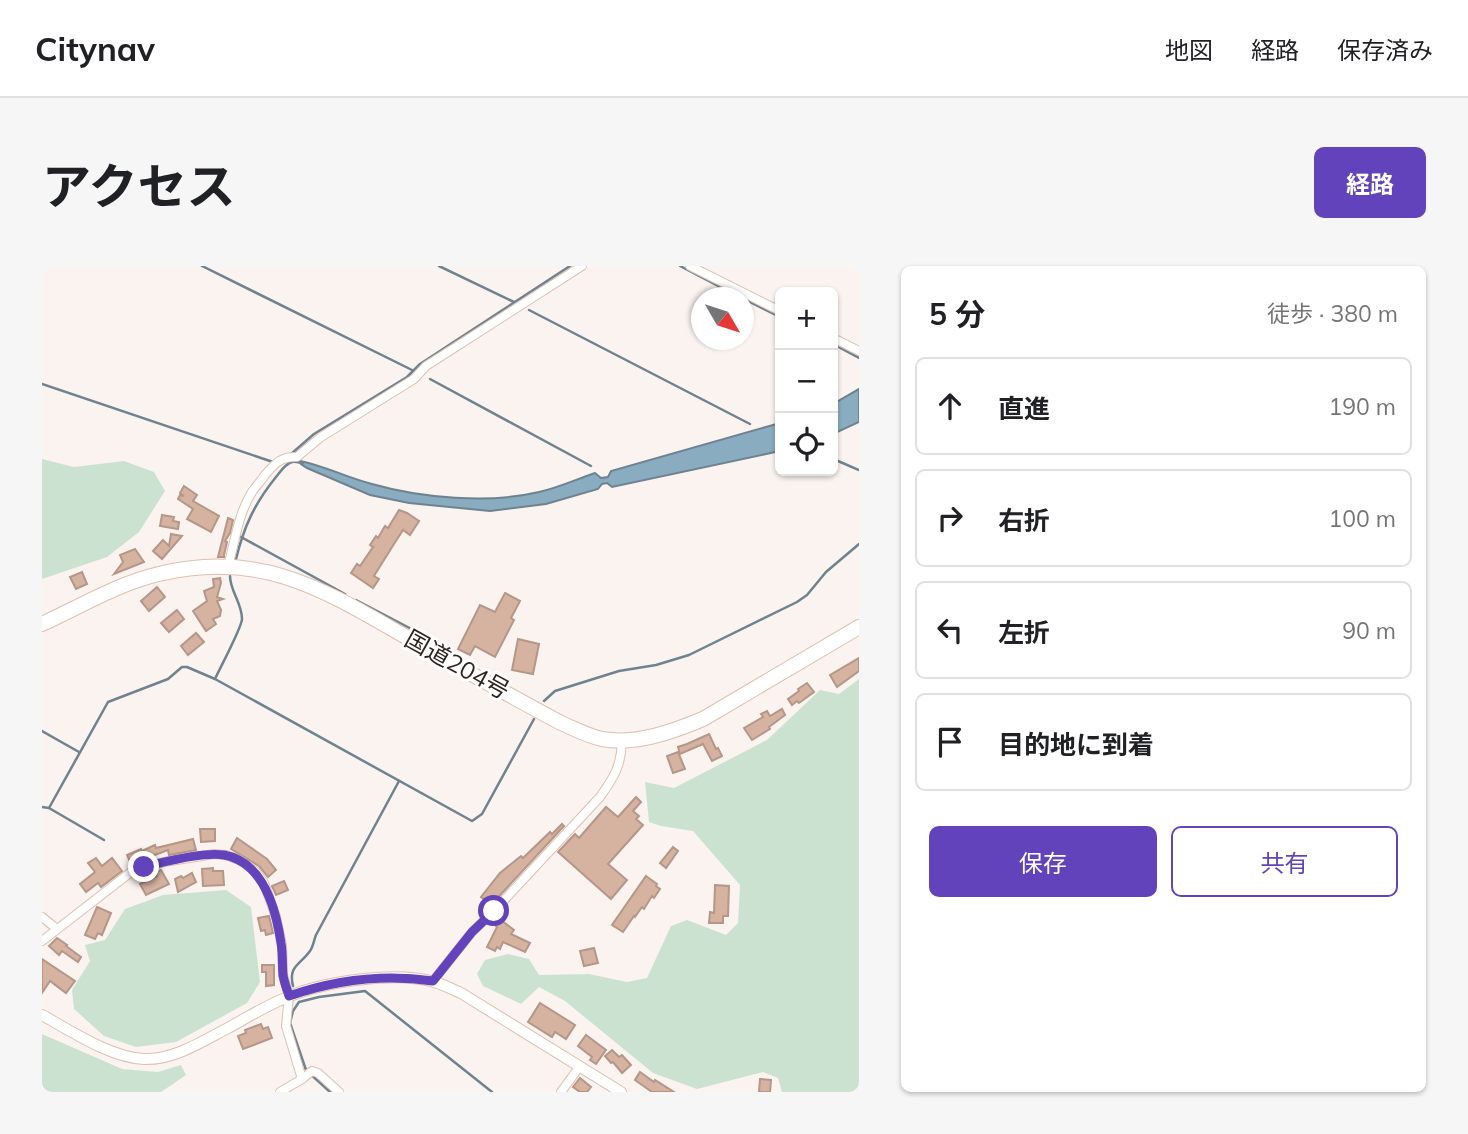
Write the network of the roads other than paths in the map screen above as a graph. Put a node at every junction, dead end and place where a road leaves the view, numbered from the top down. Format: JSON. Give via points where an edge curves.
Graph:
{"nodes":[{"id":1,"x":582,"y":266,"type":"edge"},
{"id":2,"x":690,"y":266,"type":"edge"},
{"id":3,"x":775,"y":309,"type":"edge"},
{"id":4,"x":838,"y":340,"type":"edge"},
{"id":5,"x":859,"y":351,"type":"edge"},
{"id":6,"x":228,"y":566,"type":"junction"},
{"id":7,"x":42,"y":624,"type":"edge"},
{"id":8,"x":859,"y":627,"type":"edge"},
{"id":9,"x":621,"y":740,"type":"junction"},
{"id":10,"x":42,"y":917,"type":"edge"},
{"id":11,"x":57,"y":929,"type":"junction"},
{"id":12,"x":42,"y":941,"type":"edge"},
{"id":13,"x":433,"y":981,"type":"junction"},
{"id":14,"x":289,"y":996,"type":"junction"},
{"id":15,"x":42,"y":1015,"type":"edge"},
{"id":16,"x":580,"y":1066,"type":"junction"},
{"id":17,"x":307,"y":1075,"type":"junction"},
{"id":18,"x":279,"y":1092,"type":"edge"},
{"id":19,"x":339,"y":1092,"type":"edge"},
{"id":20,"x":561,"y":1092,"type":"edge"},
{"id":21,"x":621,"y":1092,"type":"edge"}],
"edges":[{"from":1,"to":6,"type":"street","via":[[426,366],[414,379],[297,457],[280,460],[243,510]]},
{"from":2,"to":3,"type":"street"},
{"from":4,"to":5,"type":"street"},
{"from":6,"to":7,"type":"highway","name":"国道204号","via":[[184,569],[132,582]]},
{"from":6,"to":9,"type":"highway","name":"国道204号","via":[[285,576],[327,593],[561,723],[601,738]]},
{"from":8,"to":9,"type":"highway","name":"国道204号","via":[[703,719],[661,734]]},
{"from":9,"to":13,"type":"street","via":[[615,776],[600,797],[472,932]]},
{"from":10,"to":11,"type":"street"},
{"from":11,"to":12,"type":"street"},
{"from":11,"to":14,"type":"street","via":[[131,872],[164,862],[226,855],[255,871],[264,883],[278,926]]},
{"from":13,"to":14,"type":"street","via":[[380,978]]},
{"from":13,"to":16,"type":"street","via":[[461,993]]},
{"from":14,"to":15,"type":"street","via":[[197,1045],[144,1059],[101,1046]]},
{"from":14,"to":17,"type":"street","via":[[286,1026]]},
{"from":16,"to":20,"type":"street"},
{"from":16,"to":21,"type":"street"},
{"from":17,"to":18,"type":"street"},
{"from":17,"to":19,"type":"street","via":[[318,1073]]}]}
